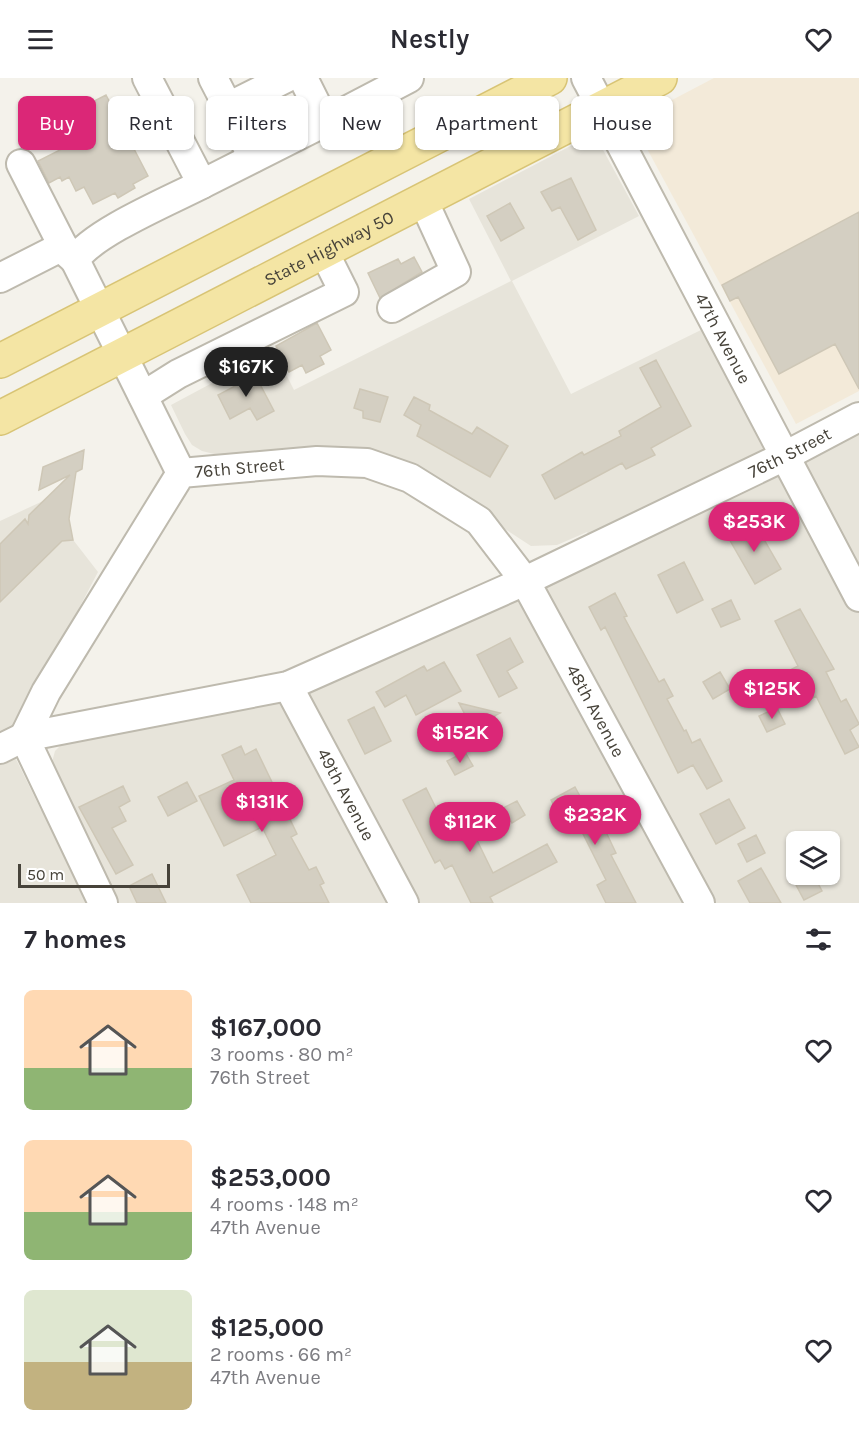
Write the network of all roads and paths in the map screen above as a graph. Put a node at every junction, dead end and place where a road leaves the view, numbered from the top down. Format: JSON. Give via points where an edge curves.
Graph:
{"nodes":[{"id":1,"x":147,"y":78,"type":"edge"},
{"id":2,"x":213,"y":78,"type":"edge"},
{"id":3,"x":286,"y":78,"type":"edge"},
{"id":4,"x":303,"y":78,"type":"edge"},
{"id":5,"x":550,"y":78,"type":"edge"},
{"id":6,"x":586,"y":78,"type":"edge"},
{"id":7,"x":660,"y":78,"type":"edge"},
{"id":8,"x":401,"y":80,"type":"edge"},
{"id":9,"x":222,"y":96,"type":"edge"},
{"id":10,"x":250,"y":96,"type":"edge"},
{"id":11,"x":372,"y":96,"type":"edge"},
{"id":12,"x":595,"y":96,"type":"edge"},
{"id":13,"x":625,"y":96,"type":"edge"},
{"id":14,"x":320,"y":112,"type":"edge"},
{"id":15,"x":320,"y":124,"type":"edge"},
{"id":16,"x":571,"y":124,"type":"edge"},
{"id":17,"x":249,"y":150,"type":"edge"},
{"id":18,"x":623,"y":150,"type":"edge"},
{"id":19,"x":253,"y":158,"type":"junction"},
{"id":20,"x":21,"y":164,"type":"dead end"},
{"id":21,"x":202,"y":184,"type":"junction"},
{"id":22,"x":423,"y":200,"type":"junction"},
{"id":23,"x":324,"y":252,"type":"junction"},
{"id":24,"x":69,"y":253,"type":"junction"},
{"id":25,"x":0,"y":278,"type":"edge"},
{"id":26,"x":392,"y":308,"type":"dead end"},
{"id":27,"x":100,"y":310,"type":"junction"},
{"id":28,"x":123,"y":355,"type":"junction"},
{"id":29,"x":0,"y":361,"type":"edge"},
{"id":30,"x":143,"y":396,"type":"junction"},
{"id":31,"x":859,"y":417,"type":"edge"},
{"id":32,"x":0,"y":418,"type":"edge"},
{"id":33,"x":785,"y":456,"type":"junction"},
{"id":34,"x":181,"y":473,"type":"junction"},
{"id":35,"x":525,"y":581,"type":"junction"},
{"id":36,"x":859,"y":597,"type":"edge"},
{"id":37,"x":288,"y":686,"type":"junction"},
{"id":38,"x":12,"y":743,"type":"edge"},
{"id":39,"x":103,"y":903,"type":"edge"},
{"id":40,"x":404,"y":903,"type":"edge"},
{"id":41,"x":700,"y":903,"type":"edge"}],
"edges":[{"from":1,"to":21,"type":"street"},
{"from":2,"to":9,"type":"street"},
{"from":3,"to":10,"type":"street"},
{"from":4,"to":14,"type":"street"},
{"from":5,"to":27,"type":"main road"},
{"from":6,"to":12,"type":"street","name":"47th Avenue"},
{"from":7,"to":13,"type":"main road","name":"State Highway 50"},
{"from":8,"to":11,"type":"street"},
{"from":15,"to":19,"type":"street"},
{"from":16,"to":22,"type":"main road","name":"State Highway 50"},
{"from":17,"to":19,"type":"street"},
{"from":18,"to":33,"type":"street","name":"47th Avenue"},
{"from":19,"to":21,"type":"street"},
{"from":20,"to":24,"type":"street"},
{"from":21,"to":24,"type":"street"},
{"from":22,"to":23,"type":"main road","name":"State Highway 50"},
{"from":22,"to":26,"type":"street","via":[[456,272]]},
{"from":23,"to":28,"type":"main road","name":"State Highway 50"},
{"from":23,"to":30,"type":"street","via":[[344,291],[178,374]]},
{"from":24,"to":25,"type":"street"},
{"from":24,"to":27,"type":"street"},
{"from":27,"to":28,"type":"street"},
{"from":27,"to":29,"type":"main road"},
{"from":28,"to":30,"type":"street"},
{"from":28,"to":32,"type":"main road","name":"State Highway 50"},
{"from":30,"to":34,"type":"street"},
{"from":31,"to":33,"type":"street","name":"76th Street"},
{"from":33,"to":35,"type":"street","name":"76th Street"},
{"from":33,"to":36,"type":"street","name":"47th Avenue"},
{"from":34,"to":35,"type":"street","name":"76th Street","via":[[317,461],[368,462],[410,478],[479,521]]},
{"from":34,"to":38,"type":"street","name":"76th Street"},
{"from":35,"to":37,"type":"street","name":"76th Street"},
{"from":35,"to":41,"type":"street","name":"48th Avenue"},
{"from":37,"to":38,"type":"street","name":"76th Street"},
{"from":37,"to":40,"type":"street","name":"49th Avenue"},
{"from":38,"to":39,"type":"street"}]}
